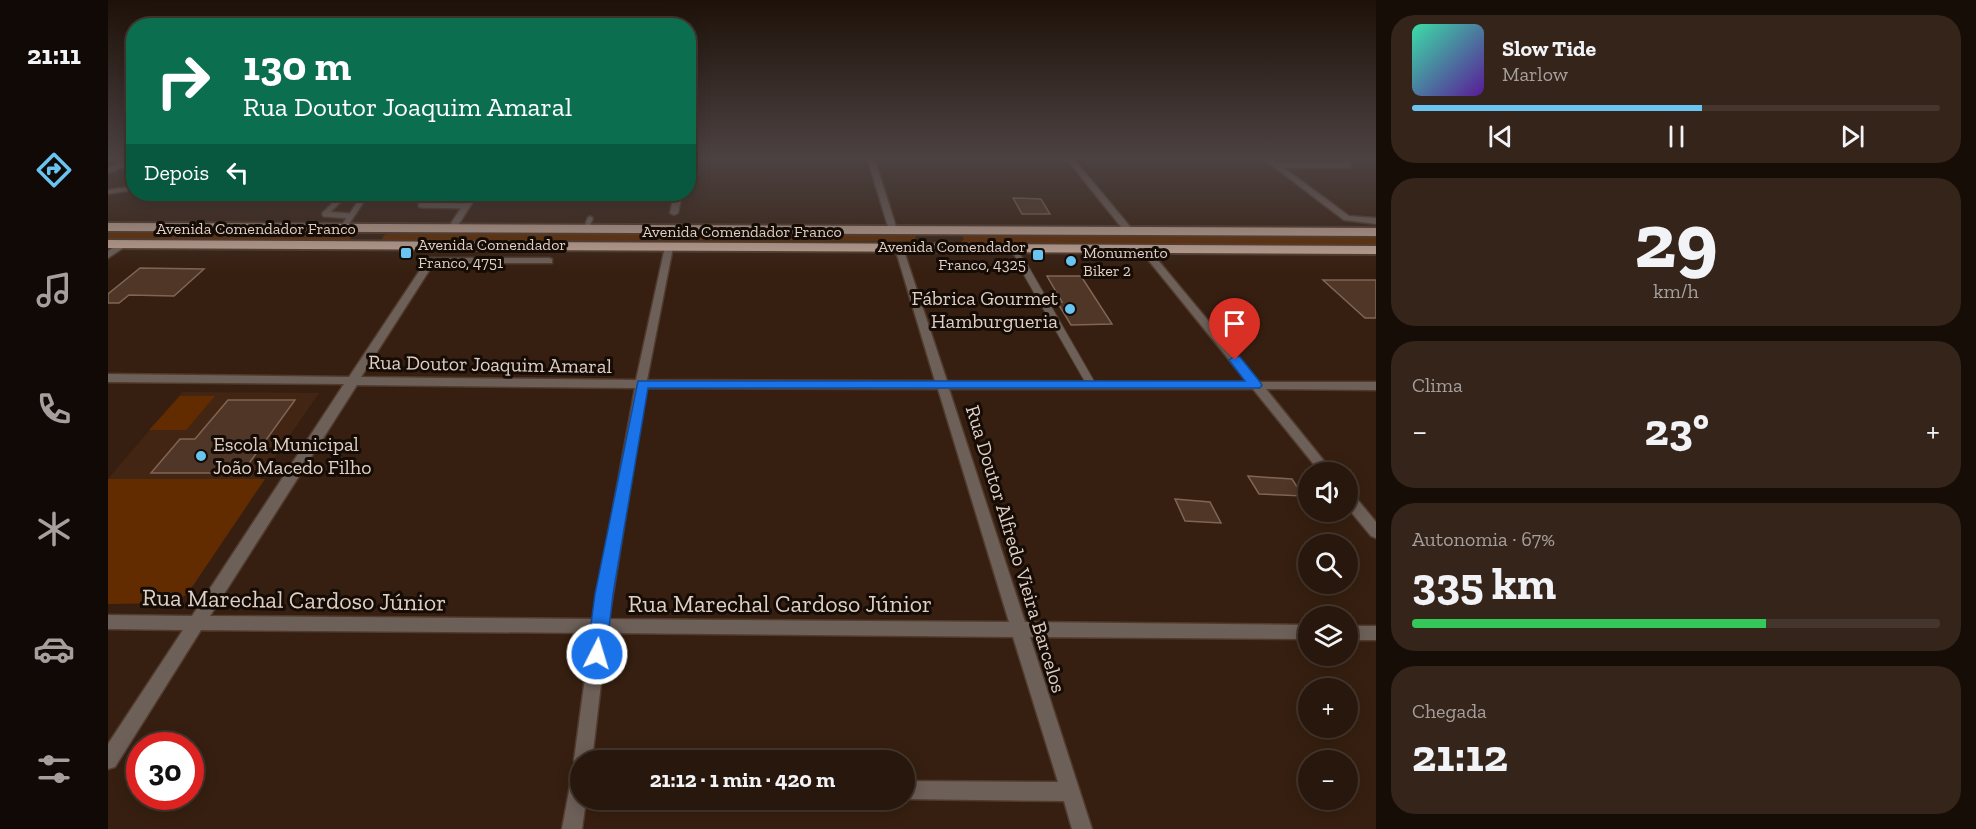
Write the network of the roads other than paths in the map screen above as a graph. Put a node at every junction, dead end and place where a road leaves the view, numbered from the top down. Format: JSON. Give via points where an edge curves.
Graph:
{"nodes":[{"id":1,"x":882,"y":196,"type":"edge"},
{"id":2,"x":1100,"y":196,"type":"edge"},
{"id":3,"x":1317,"y":196,"type":"edge"},
{"id":4,"x":338,"y":201,"type":"edge"},
{"id":5,"x":361,"y":201,"type":"edge"},
{"id":6,"x":469,"y":201,"type":"edge"},
{"id":7,"x":677,"y":201,"type":"edge"},
{"id":8,"x":421,"y":205,"type":"dead end"},
{"id":9,"x":466,"y":206,"type":"junction"},
{"id":10,"x":674,"y":213,"type":"dead end"},
{"id":11,"x":351,"y":216,"type":"junction"},
{"id":12,"x":1376,"y":221,"type":"edge"},
{"id":13,"x":108,"y":227,"type":"edge"},
{"id":14,"x":343,"y":228,"type":"junction"},
{"id":15,"x":399,"y":228,"type":"junction"},
{"id":16,"x":452,"y":228,"type":"junction"},
{"id":17,"x":893,"y":230,"type":"junction"},
{"id":18,"x":932,"y":230,"type":"junction"},
{"id":19,"x":1129,"y":231,"type":"junction"},
{"id":20,"x":1376,"y":232,"type":"edge"},
{"id":21,"x":108,"y":244,"type":"edge"},
{"id":22,"x":123,"y":244,"type":"junction"},
{"id":23,"x":374,"y":246,"type":"junction"},
{"id":24,"x":669,"y":247,"type":"junction"},
{"id":25,"x":899,"y":248,"type":"junction"},
{"id":26,"x":939,"y":248,"type":"junction"},
{"id":27,"x":1013,"y":249,"type":"junction"},
{"id":28,"x":1144,"y":249,"type":"junction"},
{"id":29,"x":1376,"y":250,"type":"edge"},
{"id":30,"x":108,"y":255,"type":"edge"},
{"id":31,"x":549,"y":261,"type":"dead end"},
{"id":32,"x":108,"y":378,"type":"edge"},
{"id":33,"x":354,"y":380,"type":"junction"},
{"id":34,"x":942,"y":383,"type":"junction"},
{"id":35,"x":642,"y":384,"type":"junction"},
{"id":36,"x":1091,"y":384,"type":"junction"},
{"id":37,"x":1255,"y":385,"type":"junction"},
{"id":38,"x":1376,"y":386,"type":"edge"},
{"id":39,"x":1319,"y":462,"type":"edge"},
{"id":40,"x":1358,"y":510,"type":"edge"},
{"id":41,"x":1376,"y":532,"type":"edge"},
{"id":42,"x":108,"y":622,"type":"edge"},
{"id":43,"x":197,"y":623,"type":"junction"},
{"id":44,"x":599,"y":627,"type":"junction"},
{"id":45,"x":1019,"y":630,"type":"junction"},
{"id":46,"x":1298,"y":632,"type":"edge"},
{"id":47,"x":1358,"y":633,"type":"edge"},
{"id":48,"x":1376,"y":633,"type":"edge"},
{"id":49,"x":584,"y":750,"type":"edge"},
{"id":50,"x":108,"y":760,"type":"edge"},
{"id":51,"x":915,"y":790,"type":"edge"},
{"id":52,"x":1070,"y":792,"type":"junction"},
{"id":53,"x":576,"y":810,"type":"edge"},
{"id":54,"x":573,"y":829,"type":"edge"},
{"id":55,"x":1082,"y":829,"type":"edge"}],
"edges":[{"from":1,"to":17,"type":"street"},
{"from":2,"to":19,"type":"street"},
{"from":3,"to":12,"type":"street","via":[[1347,218]]},
{"from":4,"to":11,"type":"lane","via":[[324,214]]},
{"from":5,"to":11,"type":"lane"},
{"from":6,"to":9,"type":"street"},
{"from":7,"to":10,"type":"street"},
{"from":8,"to":9,"type":"lane"},
{"from":9,"to":16,"type":"street"},
{"from":11,"to":14,"type":"lane"},
{"from":13,"to":14,"type":"highway","name":"Avenida Comendador Franco"},
{"from":14,"to":15,"type":"highway","name":"Avenida Comendador Franco"},
{"from":15,"to":16,"type":"highway","name":"Avenida Comendador Franco"},
{"from":15,"to":23,"type":"highway","via":[[376,237]]},
{"from":16,"to":17,"type":"highway","name":"Avenida Comendador Franco","via":[[588,224]]},
{"from":17,"to":18,"type":"highway","name":"Avenida Comendador Franco"},
{"from":18,"to":19,"type":"highway","name":"Avenida Comendador Franco"},
{"from":18,"to":26,"type":"highway","via":[[950,238],[950,243]]},
{"from":19,"to":20,"type":"highway","name":"Avenida Comendador Franco"},
{"from":21,"to":22,"type":"highway","name":"Avenida Comendador Franco"},
{"from":22,"to":23,"type":"highway","name":"Avenida Comendador Franco"},
{"from":22,"to":30,"type":"street"},
{"from":23,"to":24,"type":"highway","name":"Avenida Comendador Franco"},
{"from":24,"to":25,"type":"highway","name":"Avenida Comendador Franco"},
{"from":24,"to":35,"type":"street"},
{"from":25,"to":26,"type":"highway","name":"Avenida Comendador Franco"},
{"from":25,"to":34,"type":"street","name":"Rua Doutor Alfredo Vieira Barcelos"},
{"from":26,"to":27,"type":"highway","name":"Avenida Comendador Franco"},
{"from":27,"to":28,"type":"highway","name":"Avenida Comendador Franco"},
{"from":27,"to":36,"type":"lane"},
{"from":28,"to":29,"type":"highway","name":"Avenida Comendador Franco"},
{"from":28,"to":37,"type":"street"},
{"from":31,"to":33,"type":"street","via":[[431,260]]},
{"from":32,"to":33,"type":"street","name":"Rua Doutor Joaquim Amaral"},
{"from":33,"to":35,"type":"street","name":"Rua Doutor Joaquim Amaral"},
{"from":33,"to":43,"type":"street"},
{"from":34,"to":35,"type":"street","name":"Rua Doutor Joaquim Amaral"},
{"from":34,"to":36,"type":"street","name":"Rua Doutor Joaquim Amaral"},
{"from":34,"to":45,"type":"street","name":"Rua Doutor Alfredo Vieira Barcelos"},
{"from":35,"to":44,"type":"street"},
{"from":36,"to":37,"type":"street","name":"Rua Doutor Joaquim Amaral"},
{"from":37,"to":38,"type":"street","name":"Rua Doutor Joaquim Amaral"},
{"from":37,"to":39,"type":"street"},
{"from":40,"to":41,"type":"street"},
{"from":42,"to":43,"type":"street","name":"Rua Marechal Cardoso Júnior"},
{"from":43,"to":44,"type":"street","name":"Rua Marechal Cardoso Júnior"},
{"from":43,"to":50,"type":"street"},
{"from":44,"to":45,"type":"street","name":"Rua Marechal Cardoso Júnior"},
{"from":44,"to":49,"type":"street"},
{"from":45,"to":46,"type":"street","name":"Rua Marechal Cardoso Júnior"},
{"from":45,"to":52,"type":"street","name":"Rua Doutor Alfredo Vieira Barcelos"},
{"from":47,"to":48,"type":"street"},
{"from":51,"to":52,"type":"street"},
{"from":52,"to":55,"type":"street","name":"Rua Doutor Alfredo Vieira Barcelos"},
{"from":53,"to":54,"type":"street"}]}
